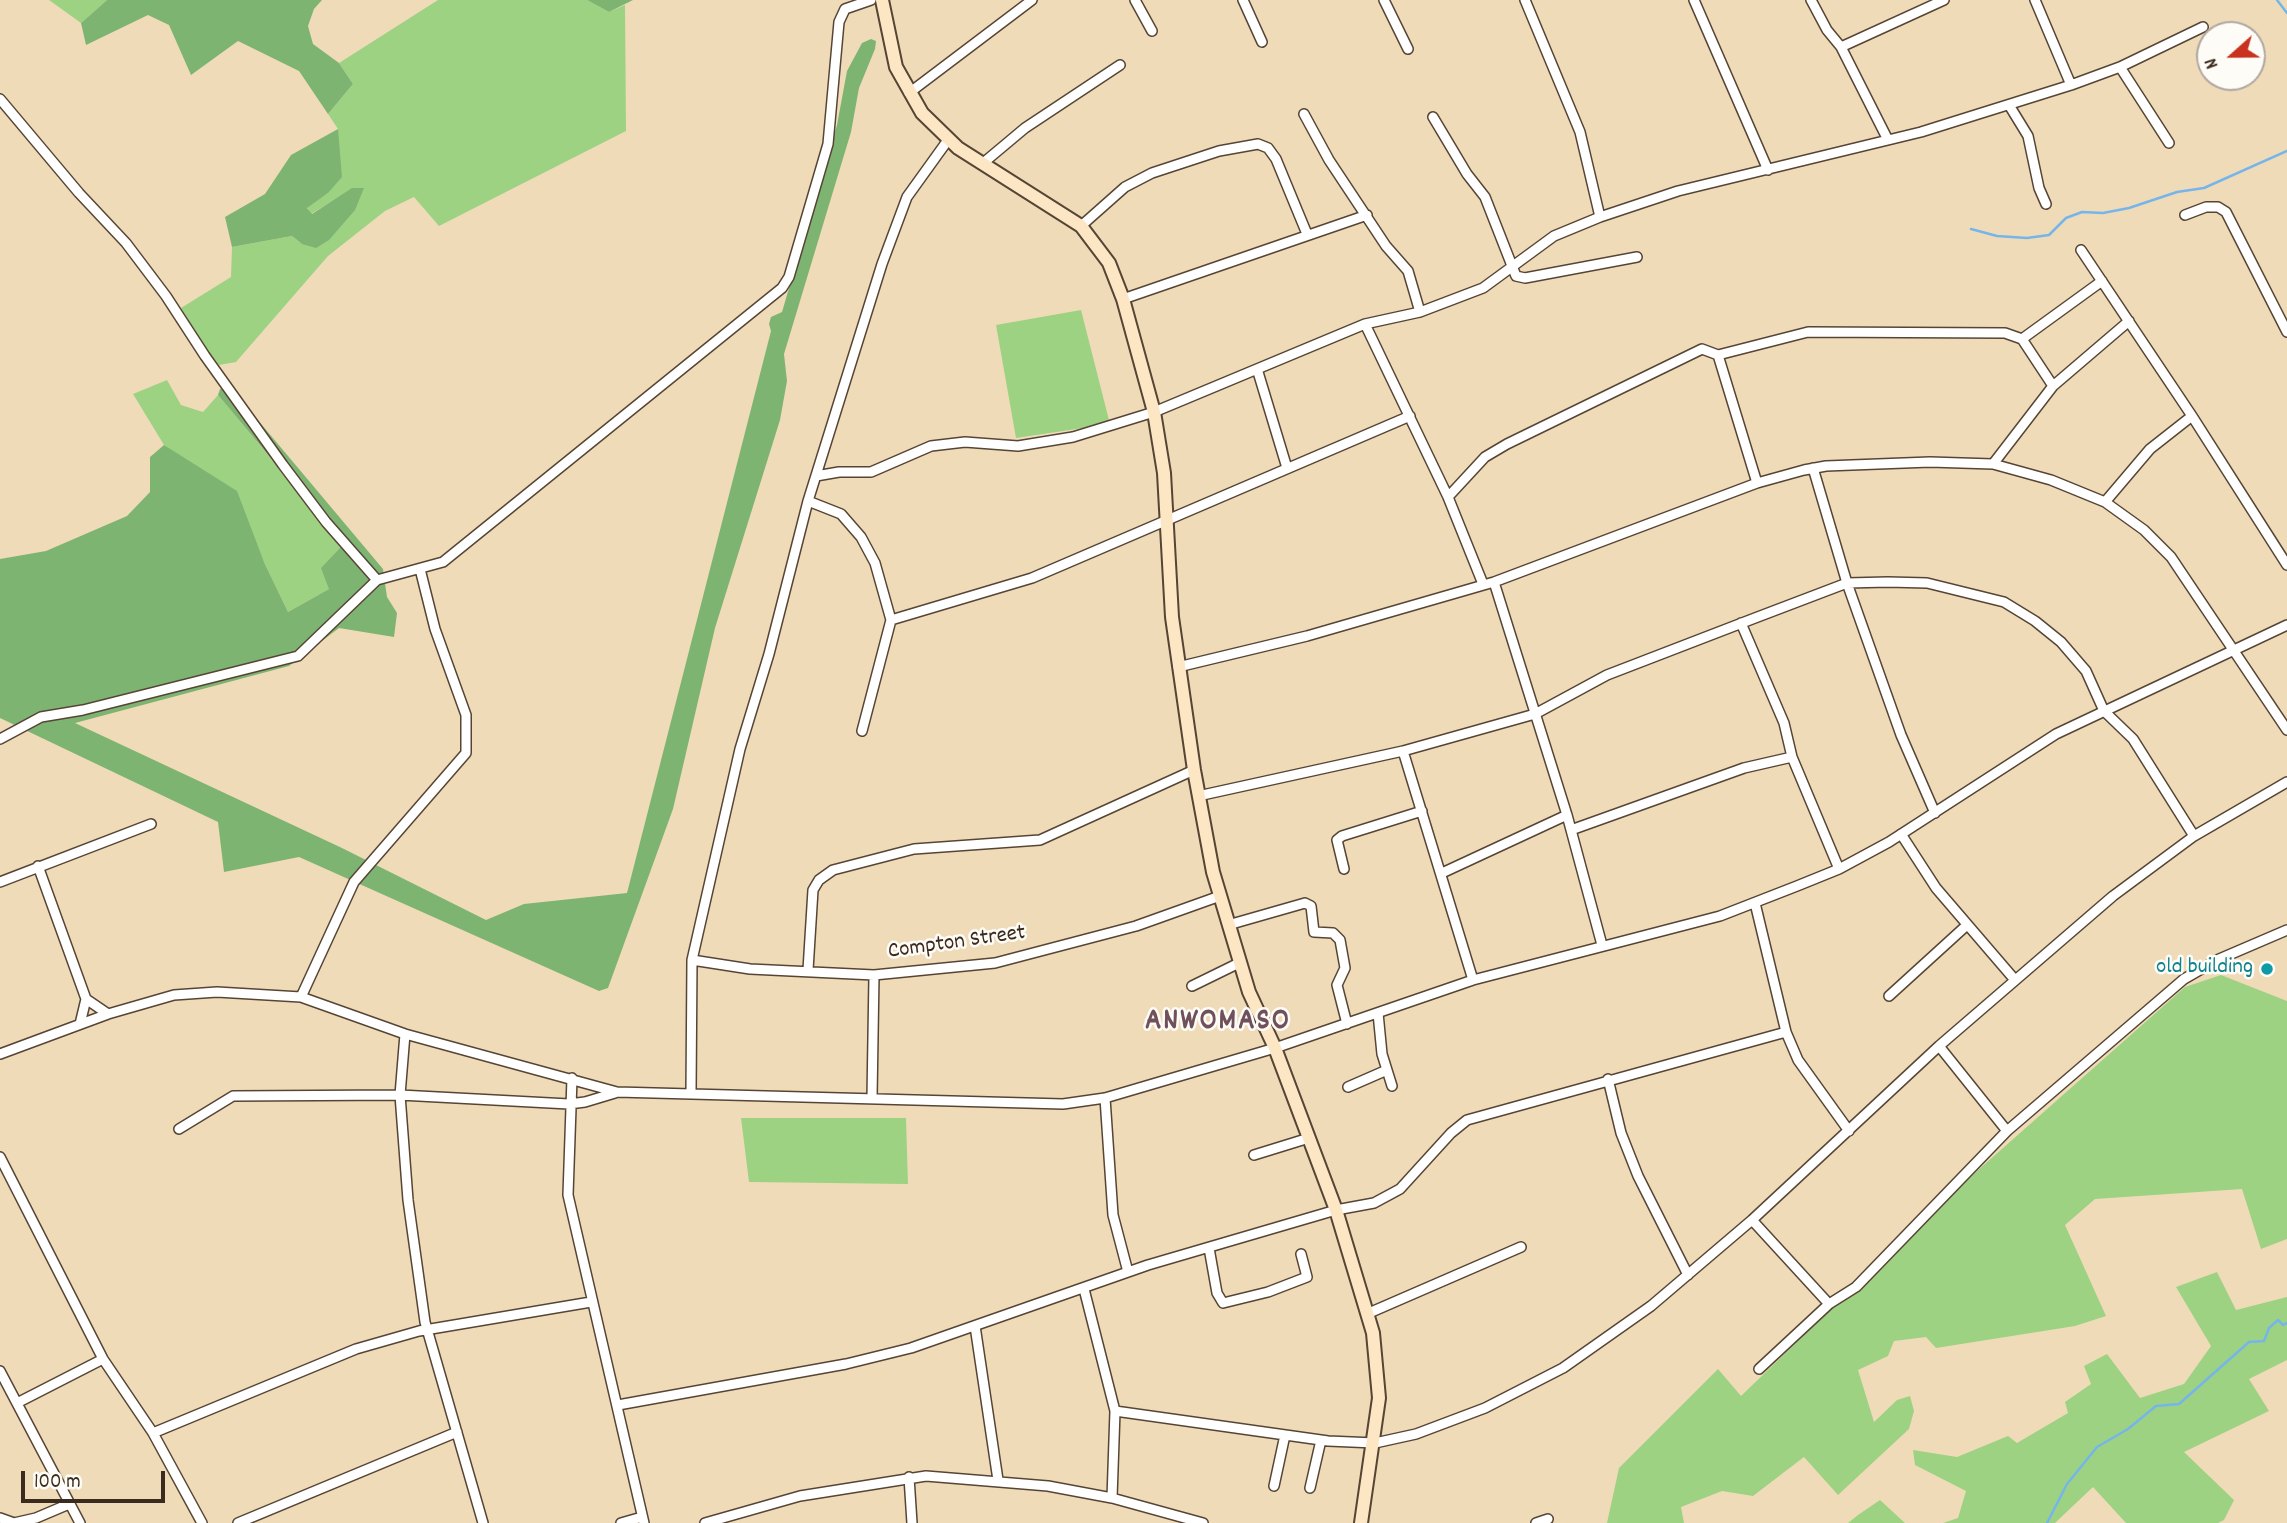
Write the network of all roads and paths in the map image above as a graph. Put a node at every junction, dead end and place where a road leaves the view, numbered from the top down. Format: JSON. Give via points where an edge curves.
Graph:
{"nodes":[{"id":1,"x":871,"y":0,"type":"edge"},
{"id":2,"x":882,"y":0,"type":"edge"},
{"id":3,"x":1032,"y":0,"type":"edge"},
{"id":4,"x":1135,"y":0,"type":"edge"},
{"id":5,"x":1242,"y":0,"type":"edge"},
{"id":6,"x":1384,"y":0,"type":"edge"},
{"id":7,"x":1525,"y":0,"type":"edge"},
{"id":8,"x":1694,"y":0,"type":"edge"},
{"id":9,"x":1811,"y":0,"type":"edge"},
{"id":10,"x":1941,"y":0,"type":"edge"},
{"id":11,"x":2035,"y":0,"type":"edge"},
{"id":12,"x":2196,"y":30,"type":"edge"},
{"id":13,"x":1152,"y":31,"type":"dead end"},
{"id":14,"x":1262,"y":42,"type":"dead end"},
{"id":15,"x":1841,"y":47,"type":"junction"},
{"id":16,"x":1408,"y":49,"type":"dead end"},
{"id":17,"x":1121,"y":65,"type":"dead end"},
{"id":18,"x":2120,"y":67,"type":"junction"},
{"id":19,"x":2071,"y":85,"type":"junction"},
{"id":20,"x":909,"y":93,"type":"junction"},
{"id":21,"x":0,"y":99,"type":"edge"},
{"id":22,"x":2009,"y":104,"type":"junction"},
{"id":23,"x":1304,"y":114,"type":"dead end"},
{"id":24,"x":1433,"y":117,"type":"dead end"},
{"id":25,"x":948,"y":139,"type":"junction"},
{"id":26,"x":1888,"y":140,"type":"junction"},
{"id":27,"x":2169,"y":143,"type":"dead end"},
{"id":28,"x":982,"y":164,"type":"junction"},
{"id":29,"x":1768,"y":170,"type":"junction"},
{"id":30,"x":2046,"y":204,"type":"dead end"},
{"id":31,"x":1367,"y":215,"type":"junction"},
{"id":32,"x":2185,"y":215,"type":"dead end"},
{"id":33,"x":1600,"y":217,"type":"junction"},
{"id":34,"x":1081,"y":226,"type":"junction"},
{"id":35,"x":1307,"y":234,"type":"junction"},
{"id":36,"x":2081,"y":250,"type":"dead end"},
{"id":37,"x":1637,"y":257,"type":"dead end"},
{"id":38,"x":1511,"y":269,"type":"junction"},
{"id":39,"x":2102,"y":281,"type":"junction"},
{"id":40,"x":1124,"y":299,"type":"junction"},
{"id":41,"x":1420,"y":312,"type":"junction"},
{"id":42,"x":2129,"y":321,"type":"junction"},
{"id":43,"x":1365,"y":324,"type":"junction"},
{"id":44,"x":2287,"y":331,"type":"edge"},
{"id":45,"x":2022,"y":339,"type":"junction"},
{"id":46,"x":1718,"y":355,"type":"junction"},
{"id":47,"x":1258,"y":372,"type":"junction"},
{"id":48,"x":2053,"y":386,"type":"junction"},
{"id":49,"x":1154,"y":412,"type":"junction"},
{"id":50,"x":1410,"y":416,"type":"junction"},
{"id":51,"x":2193,"y":416,"type":"junction"},
{"id":52,"x":1993,"y":464,"type":"junction"},
{"id":53,"x":1287,"y":468,"type":"junction"},
{"id":54,"x":1813,"y":468,"type":"junction"},
{"id":55,"x":816,"y":476,"type":"junction"},
{"id":56,"x":1756,"y":483,"type":"junction"},
{"id":57,"x":1448,"y":497,"type":"junction"},
{"id":58,"x":808,"y":501,"type":"junction"},
{"id":59,"x":2105,"y":502,"type":"junction"},
{"id":60,"x":1169,"y":517,"type":"junction"},
{"id":61,"x":2287,"y":565,"type":"edge"},
{"id":62,"x":420,"y":569,"type":"junction"},
{"id":63,"x":377,"y":580,"type":"junction"},
{"id":64,"x":1494,"y":582,"type":"junction"},
{"id":65,"x":1847,"y":583,"type":"junction"},
{"id":66,"x":1483,"y":584,"type":"junction"},
{"id":67,"x":891,"y":620,"type":"junction"},
{"id":68,"x":1741,"y":623,"type":"junction"},
{"id":69,"x":2287,"y":625,"type":"edge"},
{"id":70,"x":2235,"y":651,"type":"junction"},
{"id":71,"x":1178,"y":667,"type":"junction"},
{"id":72,"x":2104,"y":711,"type":"junction"},
{"id":73,"x":1535,"y":714,"type":"junction"},
{"id":74,"x":2287,"y":730,"type":"edge"},
{"id":75,"x":862,"y":731,"type":"dead end"},
{"id":76,"x":0,"y":739,"type":"edge"},
{"id":77,"x":1403,"y":751,"type":"junction"},
{"id":78,"x":1792,"y":757,"type":"junction"},
{"id":79,"x":1194,"y":770,"type":"junction"},
{"id":80,"x":2287,"y":782,"type":"edge"},
{"id":81,"x":1198,"y":796,"type":"junction"},
{"id":82,"x":1422,"y":811,"type":"junction"},
{"id":83,"x":1935,"y":813,"type":"junction"},
{"id":84,"x":1567,"y":815,"type":"junction"},
{"id":85,"x":151,"y":824,"type":"dead end"},
{"id":86,"x":1571,"y":830,"type":"junction"},
{"id":87,"x":1901,"y":834,"type":"junction"},
{"id":88,"x":2194,"y":836,"type":"junction"},
{"id":89,"x":38,"y":866,"type":"junction"},
{"id":90,"x":1345,"y":869,"type":"dead end"},
{"id":91,"x":1839,"y":869,"type":"junction"},
{"id":92,"x":1442,"y":873,"type":"junction"},
{"id":93,"x":0,"y":881,"type":"edge"},
{"id":94,"x":1220,"y":896,"type":"junction"},
{"id":95,"x":1755,"y":903,"type":"junction"},
{"id":96,"x":1228,"y":925,"type":"junction"},
{"id":97,"x":1967,"y":925,"type":"junction"},
{"id":98,"x":2287,"y":930,"type":"edge"},
{"id":99,"x":1602,"y":945,"type":"junction"},
{"id":100,"x":692,"y":960,"type":"junction"},
{"id":101,"x":1239,"y":963,"type":"junction"},
{"id":102,"x":808,"y":970,"type":"junction"},
{"id":103,"x":874,"y":975,"type":"junction"},
{"id":104,"x":1473,"y":980,"type":"junction"},
{"id":105,"x":2015,"y":980,"type":"junction"},
{"id":106,"x":1192,"y":986,"type":"dead end"},
{"id":107,"x":1889,"y":996,"type":"dead end"},
{"id":108,"x":301,"y":998,"type":"junction"},
{"id":109,"x":86,"y":999,"type":"junction"},
{"id":110,"x":1378,"y":1013,"type":"junction"},
{"id":111,"x":108,"y":1014,"type":"junction"},
{"id":112,"x":80,"y":1024,"type":"junction"},
{"id":113,"x":1346,"y":1024,"type":"junction"},
{"id":114,"x":1786,"y":1032,"type":"junction"},
{"id":115,"x":405,"y":1034,"type":"junction"},
{"id":116,"x":1939,"y":1046,"type":"junction"},
{"id":117,"x":1275,"y":1048,"type":"junction"},
{"id":118,"x":0,"y":1054,"type":"edge"},
{"id":119,"x":1387,"y":1070,"type":"junction"},
{"id":120,"x":572,"y":1078,"type":"junction"},
{"id":121,"x":1608,"y":1079,"type":"junction"},
{"id":122,"x":1392,"y":1086,"type":"dead end"},
{"id":123,"x":1348,"y":1087,"type":"dead end"},
{"id":124,"x":617,"y":1092,"type":"junction"},
{"id":125,"x":691,"y":1093,"type":"junction"},
{"id":126,"x":400,"y":1095,"type":"junction"},
{"id":127,"x":872,"y":1098,"type":"junction"},
{"id":128,"x":1105,"y":1098,"type":"junction"},
{"id":129,"x":569,"y":1104,"type":"junction"},
{"id":130,"x":179,"y":1129,"type":"dead end"},
{"id":131,"x":1849,"y":1131,"type":"junction"},
{"id":132,"x":2007,"y":1131,"type":"junction"},
{"id":133,"x":1309,"y":1138,"type":"junction"},
{"id":134,"x":1254,"y":1154,"type":"dead end"},
{"id":135,"x":0,"y":1157,"type":"edge"},
{"id":136,"x":1336,"y":1210,"type":"junction"},
{"id":137,"x":1752,"y":1220,"type":"junction"},
{"id":138,"x":1521,"y":1247,"type":"dead end"},
{"id":139,"x":1209,"y":1248,"type":"junction"},
{"id":140,"x":1301,"y":1254,"type":"dead end"},
{"id":141,"x":1128,"y":1272,"type":"junction"},
{"id":142,"x":1688,"y":1275,"type":"junction"},
{"id":143,"x":1084,"y":1289,"type":"junction"},
{"id":144,"x":591,"y":1301,"type":"junction"},
{"id":145,"x":1829,"y":1304,"type":"junction"},
{"id":146,"x":1369,"y":1313,"type":"junction"},
{"id":147,"x":975,"y":1326,"type":"junction"},
{"id":148,"x":427,"y":1330,"type":"junction"},
{"id":149,"x":103,"y":1359,"type":"junction"},
{"id":150,"x":1759,"y":1369,"type":"dead end"},
{"id":151,"x":0,"y":1371,"type":"edge"},
{"id":152,"x":17,"y":1402,"type":"junction"},
{"id":153,"x":618,"y":1405,"type":"junction"},
{"id":154,"x":1115,"y":1411,"type":"junction"},
{"id":155,"x":457,"y":1432,"type":"junction"},
{"id":156,"x":152,"y":1433,"type":"junction"},
{"id":157,"x":1285,"y":1435,"type":"junction"},
{"id":158,"x":1321,"y":1440,"type":"junction"},
{"id":159,"x":1375,"y":1443,"type":"junction"},
{"id":160,"x":909,"y":1477,"type":"junction"},
{"id":161,"x":998,"y":1480,"type":"junction"},
{"id":162,"x":1274,"y":1486,"type":"dead end"},
{"id":163,"x":1310,"y":1488,"type":"dead end"},
{"id":164,"x":1112,"y":1498,"type":"junction"},
{"id":165,"x":69,"y":1504,"type":"junction"},
{"id":166,"x":0,"y":1518,"type":"edge"},
{"id":167,"x":1548,"y":1519,"type":"dead end"},
{"id":168,"x":643,"y":1520,"type":"edge"},
{"id":169,"x":80,"y":1523,"type":"edge"},
{"id":170,"x":202,"y":1523,"type":"edge"},
{"id":171,"x":238,"y":1523,"type":"edge"},
{"id":172,"x":483,"y":1523,"type":"edge"},
{"id":173,"x":621,"y":1523,"type":"edge"},
{"id":174,"x":705,"y":1523,"type":"edge"},
{"id":175,"x":912,"y":1523,"type":"edge"},
{"id":176,"x":1203,"y":1523,"type":"edge"},
{"id":177,"x":1362,"y":1523,"type":"edge"},
{"id":178,"x":1536,"y":1523,"type":"edge"}],
"edges":[{"from":1,"to":62,"type":"street","via":[[845,9],[839,22],[828,144],[782,288],[443,562]]},
{"from":2,"to":20,"type":"street","via":[[896,67]]},
{"from":3,"to":20,"type":"street"},
{"from":4,"to":13,"type":"street"},
{"from":5,"to":14,"type":"street"},
{"from":6,"to":16,"type":"street"},
{"from":7,"to":33,"type":"street","via":[[1580,132]]},
{"from":8,"to":29,"type":"street"},
{"from":9,"to":15,"type":"street"},
{"from":10,"to":15,"type":"street"},
{"from":11,"to":19,"type":"street"},
{"from":12,"to":18,"type":"street"},
{"from":15,"to":26,"type":"street"},
{"from":17,"to":28,"type":"street","via":[[1025,128]]},
{"from":18,"to":19,"type":"street"},
{"from":18,"to":27,"type":"street"},
{"from":19,"to":22,"type":"street"},
{"from":20,"to":25,"type":"street"},
{"from":21,"to":63,"type":"street","via":[[126,243],[283,465]]},
{"from":22,"to":26,"type":"street"},
{"from":22,"to":30,"type":"street","via":[[2028,136]]},
{"from":23,"to":31,"type":"street"},
{"from":24,"to":38,"type":"street","via":[[1485,197]]},
{"from":25,"to":28,"type":"street"},
{"from":25,"to":55,"type":"street","via":[[907,197],[897,222]]},
{"from":26,"to":29,"type":"street"},
{"from":28,"to":34,"type":"street"},
{"from":29,"to":33,"type":"street","via":[[1678,191]]},
{"from":31,"to":35,"type":"street"},
{"from":31,"to":41,"type":"street","via":[[1408,271]]},
{"from":32,"to":44,"type":"street","via":[[2206,207],[2225,212]]},
{"from":33,"to":38,"type":"street","via":[[1555,236]]},
{"from":34,"to":35,"type":"street","via":[[1125,187],[1152,173],[1219,151],[1258,144],[1276,159]]},
{"from":34,"to":40,"type":"street","via":[[1109,263]]},
{"from":35,"to":40,"type":"street"},
{"from":36,"to":39,"type":"street"},
{"from":37,"to":38,"type":"street","via":[[1525,278]]},
{"from":38,"to":41,"type":"street","via":[[1483,288]]},
{"from":39,"to":42,"type":"street"},
{"from":39,"to":45,"type":"street"},
{"from":40,"to":49,"type":"street"},
{"from":41,"to":43,"type":"street"},
{"from":42,"to":48,"type":"street"},
{"from":42,"to":51,"type":"street"},
{"from":43,"to":47,"type":"street"},
{"from":43,"to":50,"type":"street"},
{"from":45,"to":46,"type":"street","via":[[2005,333],[1808,332]]},
{"from":45,"to":48,"type":"street"},
{"from":46,"to":56,"type":"street"},
{"from":46,"to":57,"type":"street","via":[[1710,350],[1694,352],[1507,444],[1485,457]]},
{"from":47,"to":49,"type":"street"},
{"from":47,"to":53,"type":"street"},
{"from":48,"to":52,"type":"street"},
{"from":49,"to":55,"type":"street","via":[[1073,437],[1018,446],[965,442],[931,446],[871,471]]},
{"from":49,"to":60,"type":"street"},
{"from":50,"to":53,"type":"street"},
{"from":50,"to":57,"type":"street"},
{"from":51,"to":59,"type":"street","via":[[2150,449]]},
{"from":51,"to":61,"type":"street"},
{"from":52,"to":54,"type":"street"},
{"from":52,"to":59,"type":"street"},
{"from":53,"to":60,"type":"street"},
{"from":54,"to":56,"type":"street"},
{"from":54,"to":65,"type":"street"},
{"from":55,"to":58,"type":"street"},
{"from":56,"to":64,"type":"street"},
{"from":57,"to":66,"type":"street"},
{"from":58,"to":67,"type":"street","via":[[841,514],[861,537]]},
{"from":58,"to":100,"type":"street","via":[[740,749]]},
{"from":59,"to":70,"type":"street","via":[[2171,557]]},
{"from":60,"to":67,"type":"street","via":[[1032,578]]},
{"from":60,"to":71,"type":"street"},
{"from":62,"to":63,"type":"street"},
{"from":62,"to":108,"type":"street","via":[[435,629],[466,715],[466,753],[354,882]]},
{"from":63,"to":76,"type":"street","via":[[298,656],[41,717]]},
{"from":64,"to":66,"type":"street"},
{"from":64,"to":73,"type":"street"},
{"from":65,"to":68,"type":"street"},
{"from":65,"to":72,"type":"street","via":[[1927,583],[2004,602],[2061,642],[2086,671]]},
{"from":65,"to":83,"type":"street","via":[[1900,735]]},
{"from":66,"to":71,"type":"street","via":[[1307,636]]},
{"from":67,"to":75,"type":"street"},
{"from":68,"to":73,"type":"street","via":[[1607,674]]},
{"from":68,"to":78,"type":"street","via":[[1784,723]]},
{"from":69,"to":70,"type":"street"},
{"from":70,"to":72,"type":"street"},
{"from":70,"to":74,"type":"street"},
{"from":71,"to":79,"type":"street"},
{"from":72,"to":83,"type":"street","via":[[2056,734]]},
{"from":72,"to":88,"type":"street","via":[[2133,739]]},
{"from":73,"to":77,"type":"street"},
{"from":73,"to":84,"type":"street"},
{"from":77,"to":81,"type":"street"},
{"from":77,"to":82,"type":"street"},
{"from":78,"to":86,"type":"street","via":[[1745,768]]},
{"from":78,"to":91,"type":"street"},
{"from":79,"to":81,"type":"street"},
{"from":79,"to":102,"type":"street","via":[[1040,840],[914,849],[833,870],[813,890]]},
{"from":80,"to":88,"type":"street"},
{"from":81,"to":94,"type":"street"},
{"from":82,"to":90,"type":"street","via":[[1342,836],[1337,840]]},
{"from":82,"to":92,"type":"street"},
{"from":83,"to":87,"type":"street"},
{"from":84,"to":86,"type":"street"},
{"from":84,"to":92,"type":"street"},
{"from":85,"to":89,"type":"street"},
{"from":86,"to":99,"type":"street"},
{"from":87,"to":91,"type":"street"},
{"from":87,"to":97,"type":"street"},
{"from":88,"to":105,"type":"street","via":[[2148,867]]},
{"from":89,"to":93,"type":"street"},
{"from":89,"to":109,"type":"street"},
{"from":91,"to":95,"type":"street"},
{"from":92,"to":104,"type":"street"},
{"from":94,"to":96,"type":"street"},
{"from":94,"to":103,"type":"street","name":"Compton Street","via":[[1136,926],[995,963]]},
{"from":95,"to":99,"type":"street"},
{"from":95,"to":114,"type":"street"},
{"from":96,"to":101,"type":"street"},
{"from":96,"to":113,"type":"street","via":[[1305,903],[1311,906],[1314,932],[1333,933],[1340,940],[1345,968],[1337,985]]},
{"from":97,"to":105,"type":"street"},
{"from":97,"to":107,"type":"street"},
{"from":98,"to":132,"type":"street","via":[[2184,979]]},
{"from":99,"to":104,"type":"street"},
{"from":100,"to":102,"type":"street","name":"Compton Street","via":[[750,969]]},
{"from":100,"to":125,"type":"street"},
{"from":101,"to":106,"type":"street"},
{"from":101,"to":117,"type":"street"},
{"from":102,"to":103,"type":"street","name":"Compton Street"},
{"from":103,"to":127,"type":"street"},
{"from":104,"to":110,"type":"street"},
{"from":105,"to":116,"type":"street"},
{"from":108,"to":111,"type":"street","via":[[217,992],[174,995]]},
{"from":108,"to":115,"type":"street"},
{"from":109,"to":111,"type":"street"},
{"from":109,"to":112,"type":"street"},
{"from":110,"to":113,"type":"street"},
{"from":110,"to":119,"type":"street"},
{"from":111,"to":112,"type":"street"},
{"from":112,"to":118,"type":"street"},
{"from":113,"to":117,"type":"street"},
{"from":114,"to":121,"type":"street"},
{"from":114,"to":131,"type":"street","via":[[1798,1060]]},
{"from":115,"to":120,"type":"street"},
{"from":115,"to":126,"type":"street"},
{"from":116,"to":131,"type":"street"},
{"from":116,"to":132,"type":"street"},
{"from":117,"to":128,"type":"street"},
{"from":117,"to":133,"type":"street"},
{"from":119,"to":122,"type":"street"},
{"from":119,"to":123,"type":"street"},
{"from":120,"to":124,"type":"street"},
{"from":120,"to":129,"type":"street"},
{"from":121,"to":136,"type":"street","via":[[1467,1120],[1394,1194]]},
{"from":121,"to":142,"type":"street","via":[[1621,1133],[1638,1176]]},
{"from":124,"to":125,"type":"street"},
{"from":124,"to":129,"type":"street"},
{"from":125,"to":127,"type":"street"},
{"from":126,"to":129,"type":"street"},
{"from":126,"to":130,"type":"street","via":[[233,1096]]},
{"from":126,"to":148,"type":"street","via":[[408,1200]]},
{"from":127,"to":128,"type":"street","via":[[1063,1104]]},
{"from":128,"to":141,"type":"street","via":[[1114,1215]]},
{"from":129,"to":144,"type":"street","via":[[569,1195]]},
{"from":131,"to":137,"type":"street"},
{"from":132,"to":145,"type":"street","via":[[1856,1287]]},
{"from":133,"to":134,"type":"street"},
{"from":133,"to":136,"type":"street"},
{"from":135,"to":149,"type":"street"},
{"from":136,"to":139,"type":"street"},
{"from":136,"to":146,"type":"street"},
{"from":137,"to":142,"type":"street"},
{"from":137,"to":145,"type":"street"},
{"from":138,"to":146,"type":"street"},
{"from":139,"to":140,"type":"street","via":[[1223,1303],[1307,1277]]},
{"from":139,"to":141,"type":"street"},
{"from":141,"to":143,"type":"street"},
{"from":142,"to":159,"type":"street","via":[[1563,1368],[1485,1408],[1416,1434]]},
{"from":143,"to":147,"type":"street"},
{"from":143,"to":154,"type":"street"},
{"from":144,"to":148,"type":"street"},
{"from":144,"to":153,"type":"street"},
{"from":145,"to":150,"type":"street"},
{"from":146,"to":159,"type":"street","via":[[1380,1380]]},
{"from":147,"to":153,"type":"street","via":[[846,1364]]},
{"from":147,"to":161,"type":"street"},
{"from":148,"to":155,"type":"street"},
{"from":148,"to":156,"type":"street","via":[[356,1349]]},
{"from":149,"to":152,"type":"street"},
{"from":149,"to":156,"type":"street"},
{"from":151,"to":152,"type":"street"},
{"from":152,"to":165,"type":"street"},
{"from":153,"to":168,"type":"street"},
{"from":154,"to":157,"type":"street"},
{"from":154,"to":164,"type":"street"},
{"from":155,"to":171,"type":"street"},
{"from":155,"to":172,"type":"street"},
{"from":156,"to":170,"type":"street"},
{"from":157,"to":158,"type":"street"},
{"from":157,"to":162,"type":"street"},
{"from":158,"to":159,"type":"street"},
{"from":158,"to":163,"type":"street"},
{"from":159,"to":177,"type":"street"},
{"from":160,"to":161,"type":"street"},
{"from":160,"to":174,"type":"street","via":[[800,1496]]},
{"from":160,"to":175,"type":"street"},
{"from":161,"to":164,"type":"street"},
{"from":164,"to":176,"type":"street"},
{"from":165,"to":166,"type":"street","via":[[14,1523]]},
{"from":165,"to":169,"type":"street"},
{"from":167,"to":178,"type":"street"},
{"from":168,"to":173,"type":"street"}]}
